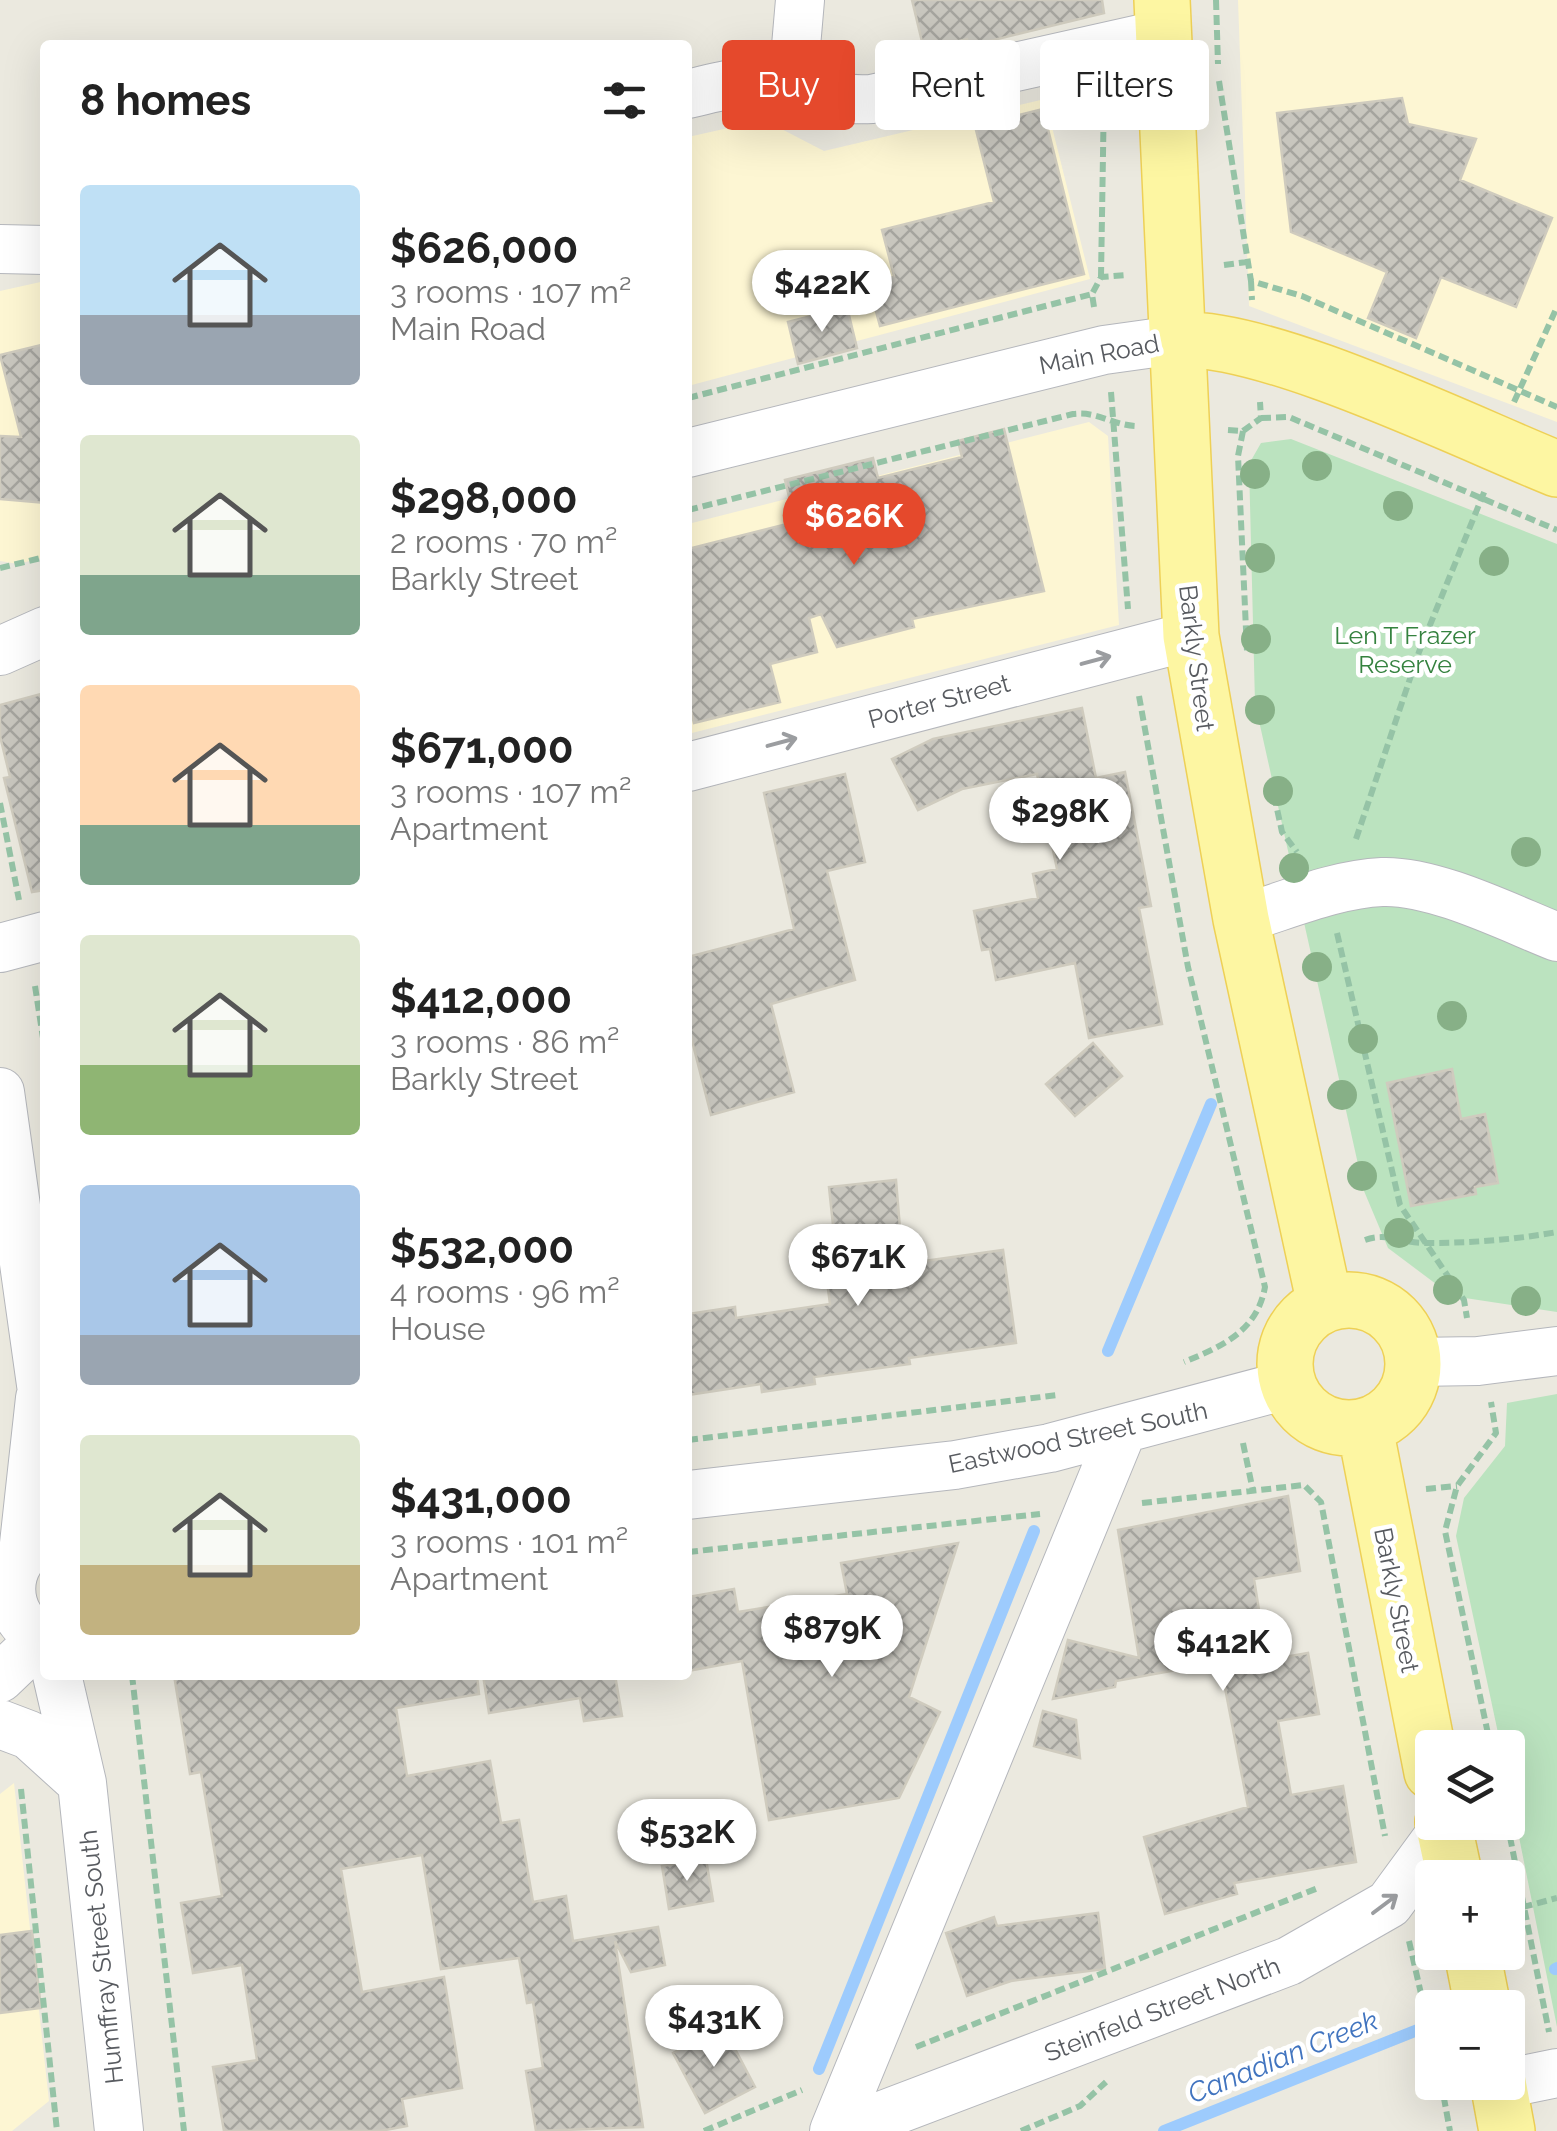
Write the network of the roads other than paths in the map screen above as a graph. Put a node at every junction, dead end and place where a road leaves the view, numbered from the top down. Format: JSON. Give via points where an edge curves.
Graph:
{"nodes":[{"id":1,"x":800,"y":0,"type":"edge"},
{"id":2,"x":1162,"y":17,"type":"edge"},
{"id":3,"x":797,"y":40,"type":"edge"},
{"id":4,"x":722,"y":87,"type":"edge"},
{"id":5,"x":692,"y":93,"type":"edge"},
{"id":6,"x":855,"y":99,"type":"edge"},
{"id":7,"x":0,"y":250,"type":"edge"},
{"id":8,"x":40,"y":250,"type":"edge"},
{"id":9,"x":1176,"y":340,"type":"junction"},
{"id":10,"x":692,"y":453,"type":"edge"},
{"id":11,"x":1557,"y":469,"type":"edge"},
{"id":12,"x":40,"y":612,"type":"edge"},
{"id":13,"x":0,"y":618,"type":"edge"},
{"id":14,"x":40,"y":633,"type":"edge"},
{"id":15,"x":1191,"y":636,"type":"junction"},
{"id":16,"x":0,"y":652,"type":"edge"},
{"id":17,"x":692,"y":766,"type":"edge"},
{"id":18,"x":1241,"y":919,"type":"junction"},
{"id":19,"x":1557,"y":938,"type":"edge"},
{"id":20,"x":0,"y":1092,"type":"edge"},
{"id":21,"x":1325,"y":1304,"type":"junction"},
{"id":22,"x":1557,"y":1350,"type":"edge"},
{"id":23,"x":1414,"y":1362,"type":"junction"},
{"id":24,"x":40,"y":1384,"type":"edge"},
{"id":25,"x":1287,"y":1385,"type":"junction"},
{"id":26,"x":40,"y":1427,"type":"edge"},
{"id":27,"x":1365,"y":1428,"type":"junction"},
{"id":28,"x":1121,"y":1432,"type":"junction"},
{"id":29,"x":692,"y":1495,"type":"edge"},
{"id":30,"x":19,"y":1574,"type":"edge"},
{"id":31,"x":40,"y":1640,"type":"edge"},
{"id":32,"x":40,"y":1651,"type":"edge"},
{"id":33,"x":0,"y":1678,"type":"edge"},
{"id":34,"x":56,"y":1680,"type":"edge"},
{"id":35,"x":88,"y":1680,"type":"edge"},
{"id":36,"x":0,"y":1724,"type":"edge"},
{"id":37,"x":1424,"y":1730,"type":"edge"},
{"id":38,"x":82,"y":1783,"type":"junction"},
{"id":39,"x":1448,"y":1843,"type":"edge"},
{"id":40,"x":1553,"y":2051,"type":"edge"},
{"id":41,"x":1496,"y":2110,"type":"edge"},
{"id":42,"x":119,"y":2131,"type":"edge"},
{"id":43,"x":837,"y":2131,"type":"edge"}],
"edges":[{"from":1,"to":3,"type":"street"},
{"from":2,"to":6,"type":"street","via":[[1104,46]]},
{"from":2,"to":9,"type":"main road","name":"Barkly Street"},
{"from":4,"to":5,"type":"street"},
{"from":7,"to":8,"type":"street"},
{"from":9,"to":10,"type":"street","name":"Main Road","via":[[1032,367]]},
{"from":9,"to":11,"type":"main road","name":"Main Road","via":[[1288,362]]},
{"from":9,"to":15,"type":"main road","name":"Barkly Street"},
{"from":12,"to":13,"type":"street"},
{"from":14,"to":16,"type":"street"},
{"from":17,"to":15,"type":"street","name":"Porter Street","one_way":true},
{"from":15,"to":18,"type":"main road","name":"Barkly Street"},
{"from":18,"to":19,"type":"street","via":[[1363,884],[1408,884]]},
{"from":18,"to":21,"type":"main road","name":"Barkly Street"},
{"from":20,"to":24,"type":"street"},
{"from":21,"to":23,"type":"main road","via":[[1358,1300],[1379,1306],[1410,1339]]},
{"from":21,"to":25,"type":"main road","via":[[1293,1332],[1284,1358]]},
{"from":22,"to":23,"type":"street"},
{"from":23,"to":27,"type":"main road","via":[[1401,1403]]},
{"from":25,"to":27,"type":"main road","via":[[1318,1422]]},
{"from":25,"to":28,"type":"street","name":"Eastwood Street South"},
{"from":26,"to":30,"type":"street"},
{"from":27,"to":37,"type":"main road","name":"Barkly Street"},
{"from":28,"to":29,"type":"street","name":"Eastwood Street South","via":[[955,1466]]},
{"from":28,"to":43,"type":"street"},
{"from":30,"to":31,"type":"street","via":[[20,1622]]},
{"from":32,"to":33,"type":"street"},
{"from":34,"to":38,"type":"street","name":"Humffray Street South"},
{"from":35,"to":38,"type":"street","name":"Humffray Street South"},
{"from":36,"to":38,"type":"street","via":[[29,1735]]},
{"from":38,"to":42,"type":"street","name":"Humffray Street South"},
{"from":43,"to":39,"type":"street","name":"Steinfeld Street North","one_way":true,"via":[[1302,1954],[1389,1904]]},
{"from":40,"to":41,"type":"street"}]}
